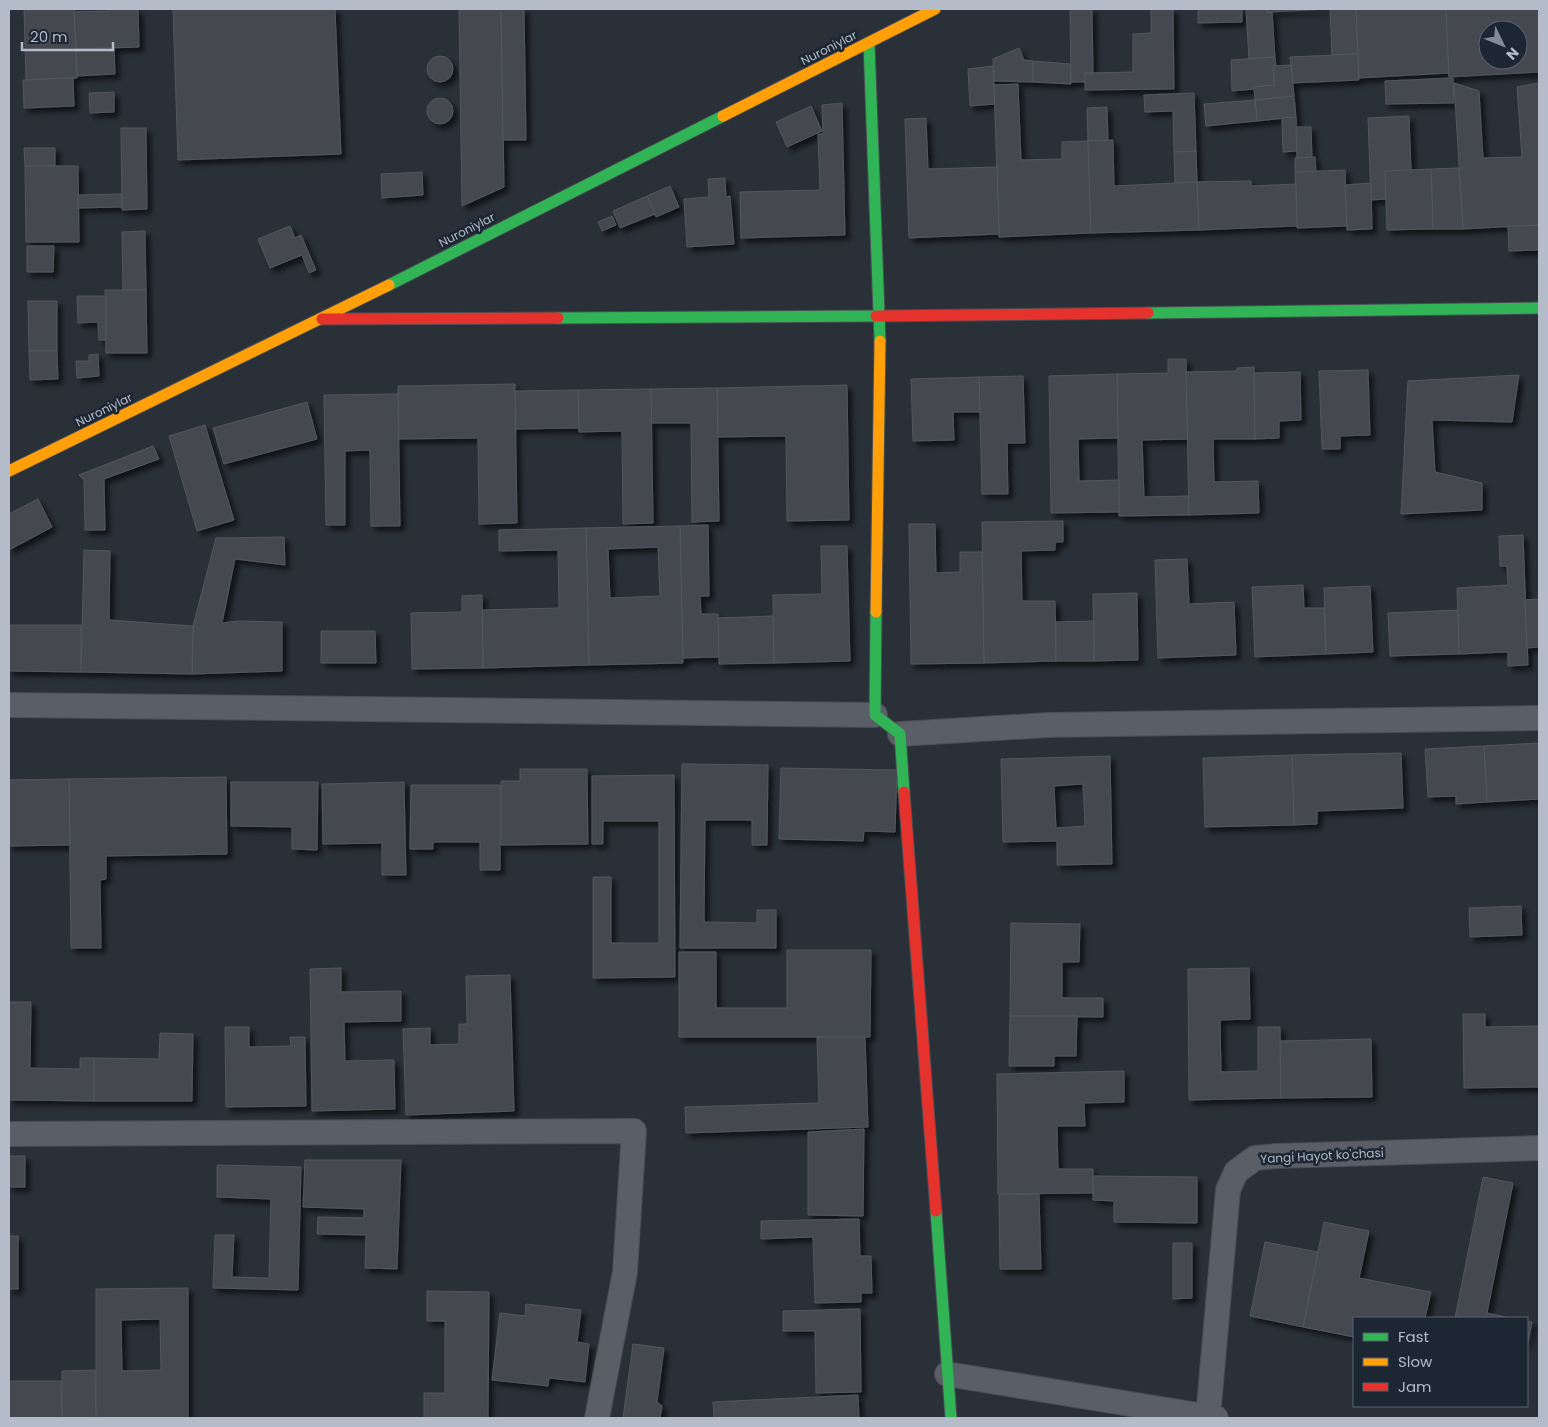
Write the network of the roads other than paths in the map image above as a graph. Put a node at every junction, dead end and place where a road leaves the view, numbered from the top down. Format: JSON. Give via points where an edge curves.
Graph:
{"nodes":[{"id":1,"x":935,"y":9,"type":"edge"},
{"id":2,"x":869,"y":43,"type":"junction"},
{"id":3,"x":1539,"y":308,"type":"edge"},
{"id":4,"x":880,"y":316,"type":"junction"},
{"id":5,"x":322,"y":319,"type":"junction"},
{"id":6,"x":9,"y":471,"type":"edge"},
{"id":7,"x":9,"y":706,"type":"edge"},
{"id":8,"x":876,"y":715,"type":"junction"},
{"id":9,"x":1539,"y":718,"type":"edge"},
{"id":10,"x":900,"y":734,"type":"junction"},
{"id":11,"x":9,"y":1134,"type":"edge"},
{"id":12,"x":1539,"y":1148,"type":"edge"},
{"id":13,"x":947,"y":1374,"type":"junction"},
{"id":14,"x":1212,"y":1417,"type":"edge"},
{"id":15,"x":597,"y":1418,"type":"edge"},
{"id":16,"x":951,"y":1418,"type":"edge"}],
"edges":[{"from":1,"to":2,"type":"street","name":"Nuroniylar"},
{"from":2,"to":4,"type":"street"},
{"from":2,"to":5,"type":"street","name":"Nuroniylar"},
{"from":3,"to":4,"type":"street"},
{"from":4,"to":5,"type":"street"},
{"from":4,"to":8,"type":"street"},
{"from":5,"to":6,"type":"street","name":"Nuroniylar"},
{"from":7,"to":8,"type":"street"},
{"from":8,"to":10,"type":"street"},
{"from":9,"to":10,"type":"street","via":[[1048,725]]},
{"from":10,"to":13,"type":"street"},
{"from":11,"to":15,"type":"street","via":[[634,1131],[625,1272]]},
{"from":12,"to":14,"type":"street","name":"Yangi Hayot ko'chasi","via":[[1277,1156],[1255,1158],[1236,1172],[1228,1190]]},
{"from":13,"to":14,"type":"street"},
{"from":13,"to":16,"type":"street"}]}
